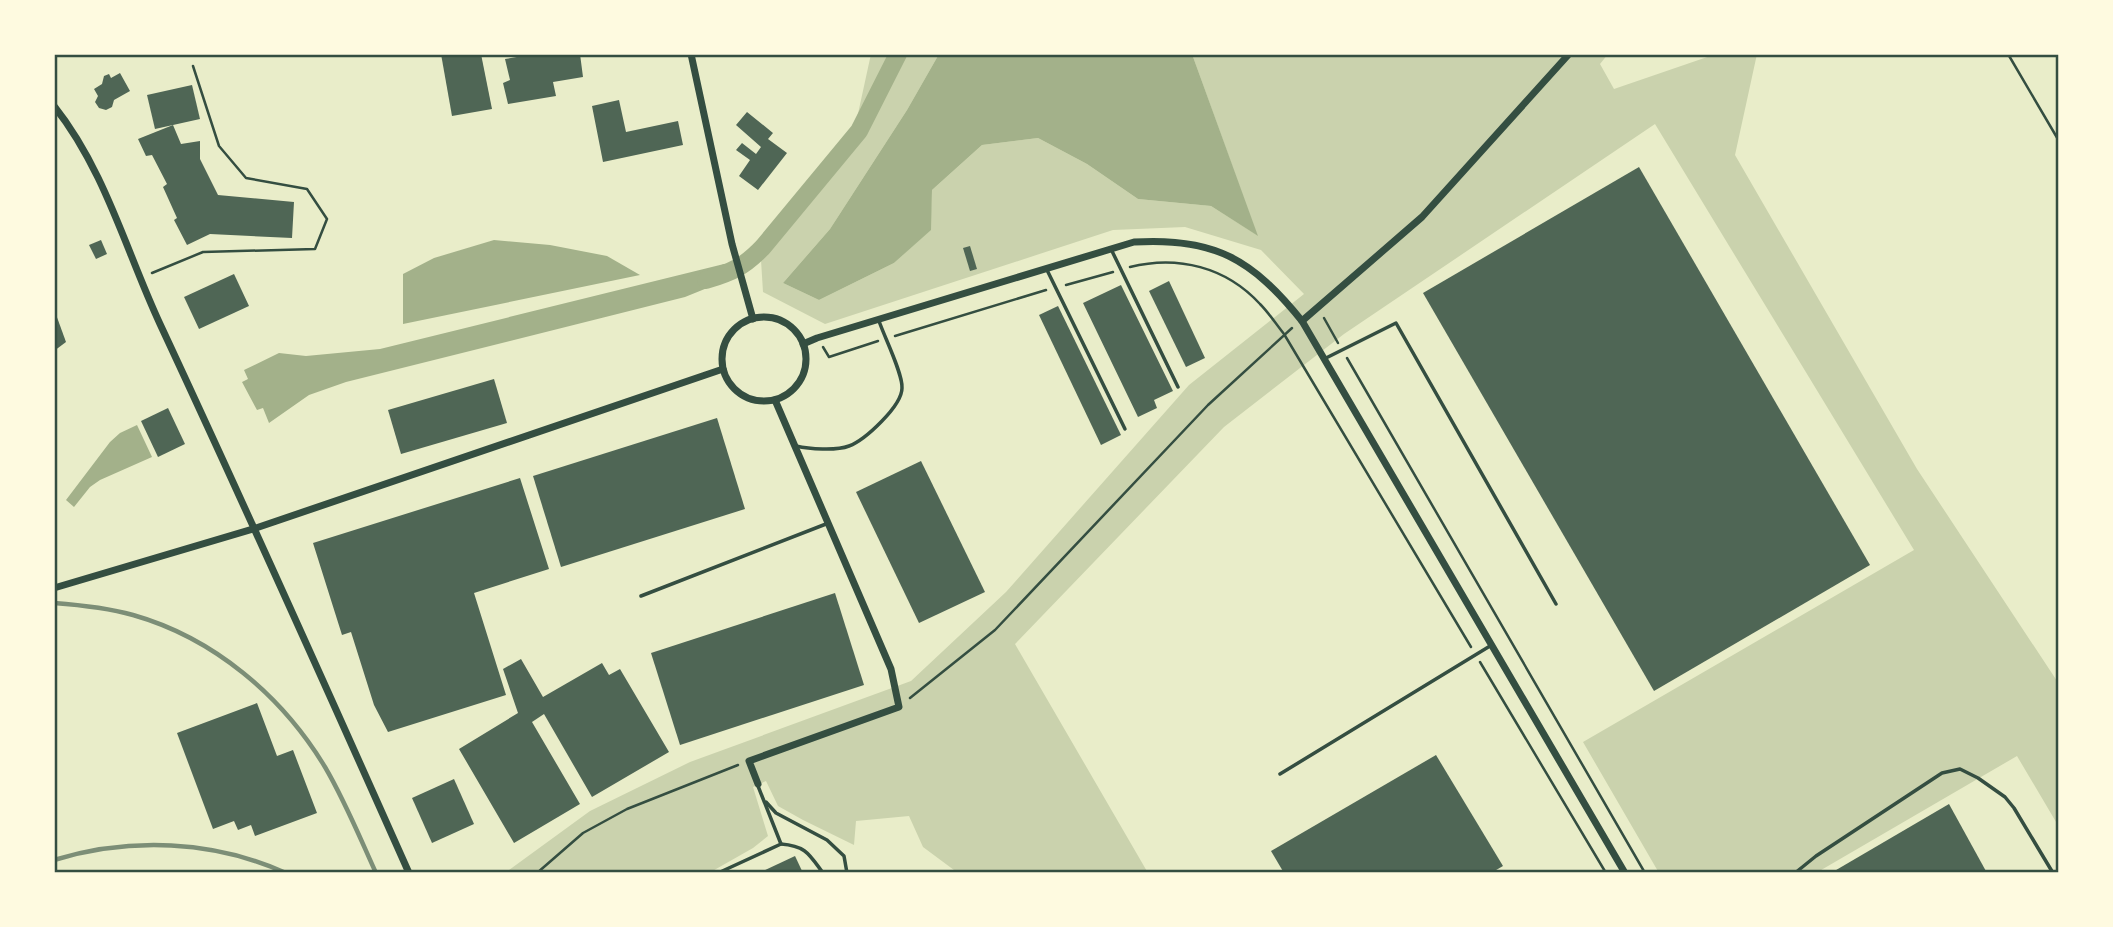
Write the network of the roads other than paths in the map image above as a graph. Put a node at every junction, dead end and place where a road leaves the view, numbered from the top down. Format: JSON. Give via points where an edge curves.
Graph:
{"nodes":[{"id":1,"x":691,"y":54,"type":"edge"},
{"id":2,"x":1569,"y":54,"type":"edge"},
{"id":3,"x":54,"y":106,"type":"edge"},
{"id":4,"x":1111,"y":249,"type":"junction"},
{"id":5,"x":1046,"y":269,"type":"junction"},
{"id":6,"x":753,"y":319,"type":"junction"},
{"id":7,"x":878,"y":319,"type":"junction"},
{"id":8,"x":1302,"y":321,"type":"junction"},
{"id":9,"x":803,"y":344,"type":"junction"},
{"id":10,"x":1324,"y":359,"type":"junction"},
{"id":11,"x":723,"y":369,"type":"junction"},
{"id":12,"x":1178,"y":387,"type":"dead end"},
{"id":13,"x":775,"y":400,"type":"junction"},
{"id":14,"x":1125,"y":429,"type":"dead end"},
{"id":15,"x":795,"y":446,"type":"junction"},
{"id":16,"x":828,"y":523,"type":"junction"},
{"id":17,"x":256,"y":528,"type":"junction"},
{"id":18,"x":54,"y":588,"type":"edge"},
{"id":19,"x":641,"y":596,"type":"dead end"},
{"id":20,"x":1556,"y":604,"type":"dead end"},
{"id":21,"x":1491,"y":644,"type":"junction"},
{"id":22,"x":1280,"y":774,"type":"dead end"},
{"id":23,"x":758,"y":784,"type":"joint"},
{"id":24,"x":764,"y":799,"type":"junction"},
{"id":25,"x":781,"y":844,"type":"junction"},
{"id":26,"x":409,"y":873,"type":"edge"},
{"id":27,"x":719,"y":873,"type":"edge"},
{"id":28,"x":823,"y":873,"type":"edge"},
{"id":29,"x":847,"y":873,"type":"edge"},
{"id":30,"x":1625,"y":873,"type":"edge"},
{"id":31,"x":1795,"y":873,"type":"edge"},
{"id":32,"x":2053,"y":873,"type":"edge"}],
"edges":[{"from":1,"to":6,"type":"street"},
{"from":2,"to":8,"type":"street","via":[[1422,217]]},
{"from":3,"to":17,"type":"street","via":[[105,191],[139,278]]},
{"from":4,"to":5,"type":"street"},
{"from":4,"to":8,"type":"street","via":[[1164,241],[1227,254],[1282,295]]},
{"from":4,"to":12,"type":"lane"},
{"from":5,"to":7,"type":"street"},
{"from":5,"to":14,"type":"lane"},
{"from":6,"to":9,"type":"street","via":[[765,317],[788,325]]},
{"from":6,"to":11,"type":"street","via":[[741,324],[725,344]]},
{"from":7,"to":9,"type":"street"},
{"from":7,"to":15,"type":"lane","via":[[902,388],[894,408],[849,446],[812,450]]},
{"from":8,"to":10,"type":"street"},
{"from":9,"to":13,"type":"street","via":[[802,378]]},
{"from":10,"to":20,"type":"lane","via":[[1396,323]]},
{"from":10,"to":21,"type":"street"},
{"from":11,"to":13,"type":"street","via":[[737,392],[762,401]]},
{"from":11,"to":17,"type":"street"},
{"from":13,"to":15,"type":"street"},
{"from":15,"to":16,"type":"street"},
{"from":16,"to":19,"type":"lane"},
{"from":16,"to":23,"type":"street","via":[[891,669],[899,707],[748,761]]},
{"from":17,"to":18,"type":"street"},
{"from":17,"to":26,"type":"street"},
{"from":21,"to":22,"type":"lane"},
{"from":21,"to":30,"type":"street"},
{"from":23,"to":24,"type":"lane"},
{"from":24,"to":25,"type":"lane"},
{"from":24,"to":29,"type":"lane","via":[[776,813],[827,840],[844,856]]},
{"from":25,"to":27,"type":"lane"},
{"from":25,"to":28,"type":"lane","via":[[810,853]]},
{"from":31,"to":32,"type":"lane","via":[[1942,773],[1961,769],[2014,808]]}]}
